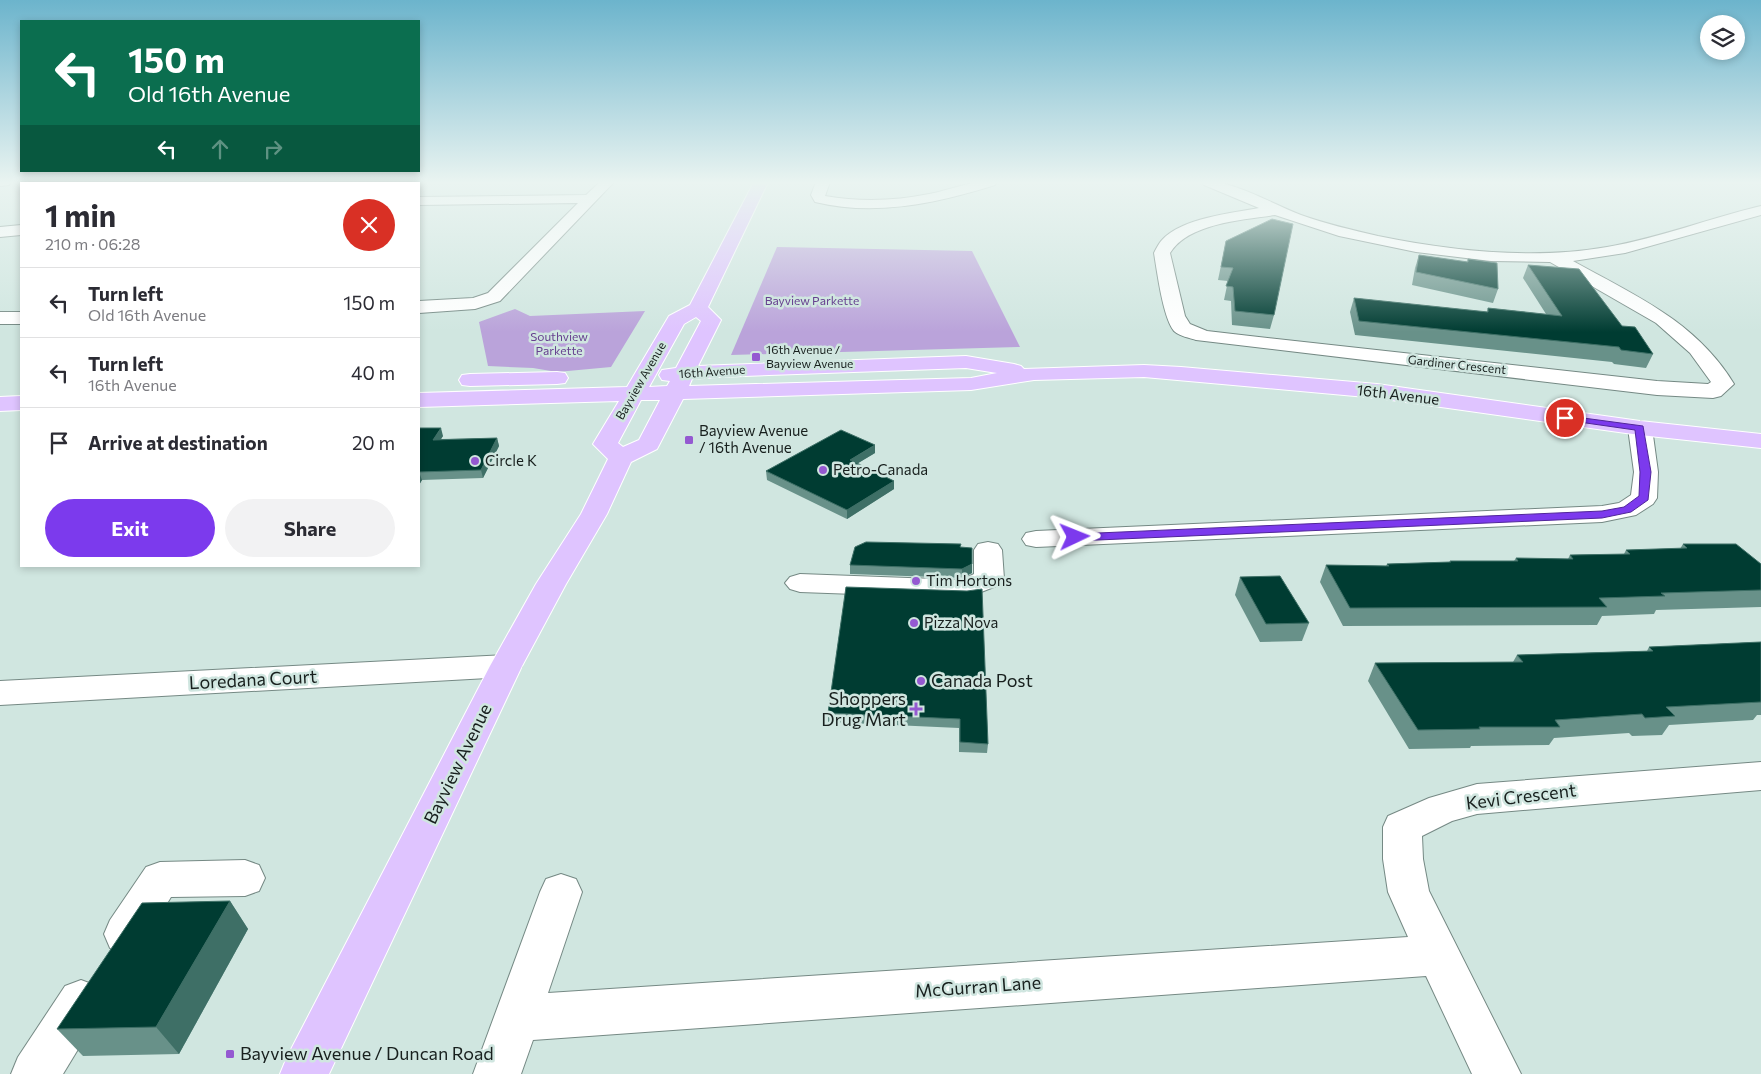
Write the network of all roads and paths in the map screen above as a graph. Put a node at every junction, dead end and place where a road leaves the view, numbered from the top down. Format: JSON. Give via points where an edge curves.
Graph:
{"nodes":[{"id":1,"x":558,"y":232,"type":"edge"},
{"id":2,"x":736,"y":232,"type":"edge"},
{"id":3,"x":1182,"y":232,"type":"edge"},
{"id":4,"x":1347,"y":232,"type":"edge"},
{"id":5,"x":1683,"y":232,"type":"edge"},
{"id":6,"x":1554,"y":257,"type":"junction"},
{"id":7,"x":420,"y":307,"type":"edge"},
{"id":8,"x":698,"y":308,"type":"junction"},
{"id":9,"x":0,"y":318,"type":"edge"},
{"id":10,"x":20,"y":318,"type":"edge"},
{"id":11,"x":420,"y":382,"type":"edge"},
{"id":12,"x":680,"y":384,"type":"junction"},
{"id":13,"x":637,"y":386,"type":"junction"},
{"id":14,"x":420,"y":400,"type":"edge"},
{"id":15,"x":20,"y":403,"type":"edge"},
{"id":16,"x":0,"y":404,"type":"edge"},
{"id":17,"x":1640,"y":428,"type":"junction"},
{"id":18,"x":1761,"y":441,"type":"edge"},
{"id":19,"x":621,"y":458,"type":"junction"},
{"id":20,"x":1036,"y":539,"type":"dead end"},
{"id":21,"x":988,"y":550,"type":"dead end"},
{"id":22,"x":800,"y":583,"type":"dead end"},
{"id":23,"x":506,"y":666,"type":"junction"},
{"id":24,"x":0,"y":693,"type":"edge"},
{"id":25,"x":1761,"y":776,"type":"edge"},
{"id":26,"x":245,"y":878,"type":"dead end"},
{"id":27,"x":561,"y":892,"type":"dead end"},
{"id":28,"x":1438,"y":955,"type":"junction"},
{"id":29,"x":517,"y":1018,"type":"junction"},
{"id":30,"x":35,"y":1074,"type":"edge"},
{"id":31,"x":304,"y":1074,"type":"edge"},
{"id":32,"x":497,"y":1074,"type":"edge"},
{"id":33,"x":1497,"y":1074,"type":"edge"}],
"edges":[{"from":1,"to":7,"type":"street","via":[[494,297],[475,304]]},
{"from":2,"to":8,"type":"main road"},
{"from":3,"to":6,"type":"street","name":"Gardiner Crescent","via":[[1165,244],[1162,253],[1176,316],[1182,328],[1203,336],[1656,388],[1713,391],[1723,384],[1715,369],[1674,327]]},
{"from":4,"to":6,"type":"street","via":[[1395,244],[1477,254]]},
{"from":5,"to":6,"type":"street","via":[[1623,249]]},
{"from":8,"to":12,"type":"main road","via":[[711,320]]},
{"from":8,"to":13,"type":"main road","name":"Bayview Avenue","via":[[676,320]]},
{"from":9,"to":10,"type":"street"},
{"from":11,"to":13,"type":"main road","name":"16th Avenue"},
{"from":12,"to":13,"type":"main road","name":"16th Avenue"},
{"from":12,"to":17,"type":"main road","name":"16th Avenue","via":[[971,384],[1034,374],[1144,371],[1378,392]]},
{"from":12,"to":19,"type":"main road","via":[[649,444]]},
{"from":13,"to":14,"type":"main road","name":"16th Avenue"},
{"from":13,"to":19,"type":"main road","name":"Bayview Avenue","via":[[605,444]]},
{"from":15,"to":16,"type":"main road"},
{"from":17,"to":18,"type":"main road","name":"16th Avenue"},
{"from":17,"to":20,"type":"street","via":[[1646,472],[1644,498],[1627,509],[1602,514]]},
{"from":19,"to":23,"type":"main road","name":"Bayview Avenue","via":[[594,514]]},
{"from":21,"to":22,"type":"street","via":[[989,579],[966,589]]},
{"from":23,"to":24,"type":"street","name":"Loredana Court"},
{"from":23,"to":31,"type":"main road","name":"Bayview Avenue"},
{"from":25,"to":28,"type":"street","name":"Kevi Crescent","via":[[1477,799],[1442,809],[1402,827],[1409,892]]},
{"from":26,"to":30,"type":"street","via":[[160,880]]},
{"from":27,"to":29,"type":"street"},
{"from":28,"to":29,"type":"street","name":"McGurran Lane"},
{"from":28,"to":33,"type":"street","name":"Kevi Crescent"},
{"from":29,"to":32,"type":"street"}]}
